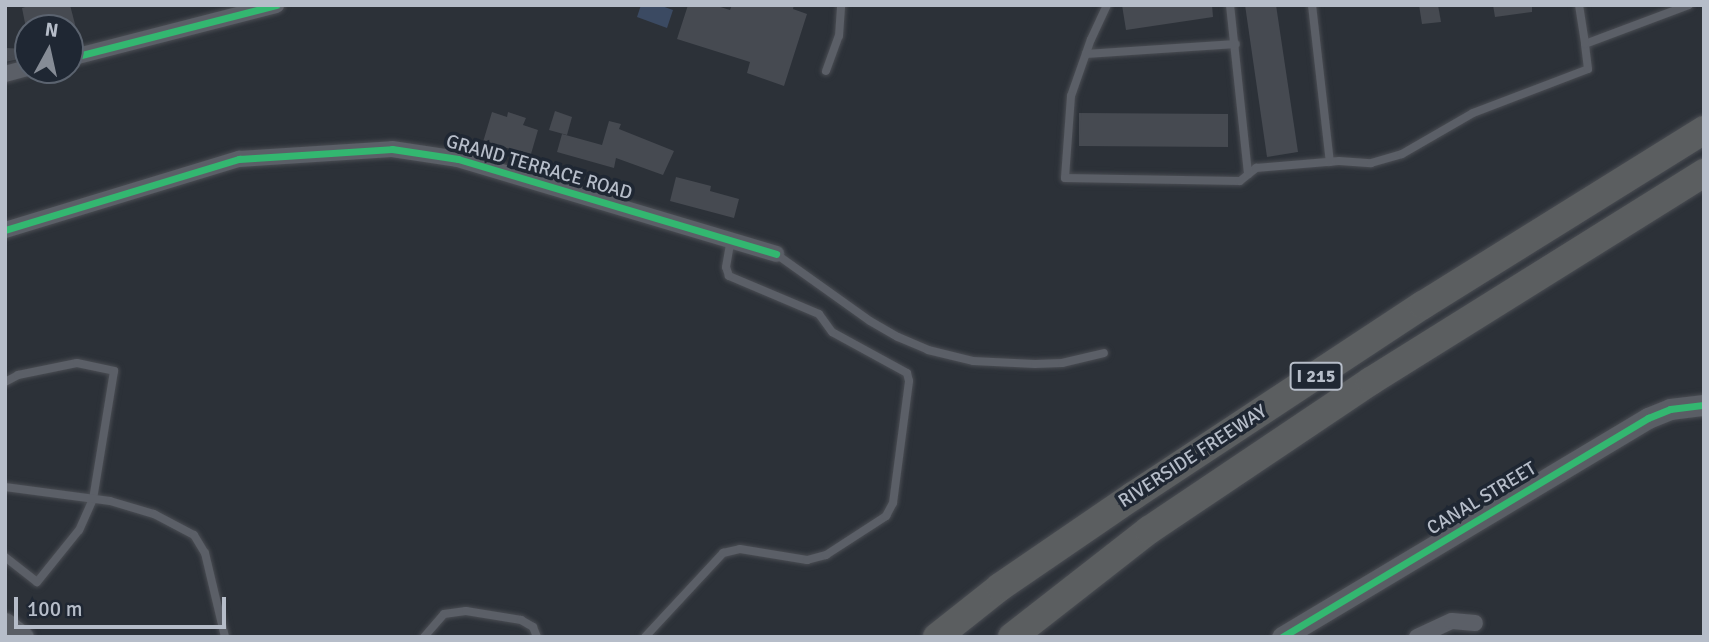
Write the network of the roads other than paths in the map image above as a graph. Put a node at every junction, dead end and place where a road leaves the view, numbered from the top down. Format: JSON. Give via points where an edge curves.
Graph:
{"nodes":[{"id":1,"x":276,"y":5,"type":"edge"},
{"id":2,"x":841,"y":5,"type":"edge"},
{"id":3,"x":1107,"y":5,"type":"edge"},
{"id":4,"x":1230,"y":5,"type":"edge"},
{"id":5,"x":1312,"y":5,"type":"edge"},
{"id":6,"x":1579,"y":5,"type":"edge"},
{"id":7,"x":1689,"y":5,"type":"edge"},
{"id":8,"x":1236,"y":44,"type":"junction"},
{"id":9,"x":1585,"y":44,"type":"junction"},
{"id":10,"x":84,"y":54,"type":"edge"},
{"id":11,"x":1086,"y":54,"type":"junction"},
{"id":12,"x":827,"y":71,"type":"dead end"},
{"id":13,"x":1704,"y":130,"type":"edge"},
{"id":14,"x":1330,"y":162,"type":"junction"},
{"id":15,"x":1704,"y":173,"type":"edge"},
{"id":16,"x":1248,"y":174,"type":"junction"},
{"id":17,"x":5,"y":230,"type":"edge"},
{"id":18,"x":732,"y":240,"type":"junction"},
{"id":19,"x":776,"y":254,"type":"joint"},
{"id":20,"x":1104,"y":353,"type":"dead end"},
{"id":21,"x":5,"y":382,"type":"edge"},
{"id":22,"x":1704,"y":405,"type":"edge"},
{"id":23,"x":5,"y":487,"type":"edge"},
{"id":24,"x":93,"y":499,"type":"junction"},
{"id":25,"x":5,"y":557,"type":"edge"},
{"id":26,"x":5,"y":623,"type":"edge"},
{"id":27,"x":1475,"y":623,"type":"dead end"},
{"id":28,"x":23,"y":637,"type":"edge"},
{"id":29,"x":225,"y":637,"type":"edge"},
{"id":30,"x":424,"y":637,"type":"edge"},
{"id":31,"x":537,"y":637,"type":"edge"},
{"id":32,"x":645,"y":637,"type":"edge"},
{"id":33,"x":937,"y":637,"type":"edge"},
{"id":34,"x":1012,"y":637,"type":"edge"},
{"id":35,"x":1282,"y":637,"type":"edge"},
{"id":36,"x":1417,"y":637,"type":"edge"}],
"edges":[{"from":1,"to":10,"type":"street"},
{"from":2,"to":12,"type":"lane","via":[[839,36]]},
{"from":3,"to":11,"type":"lane"},
{"from":4,"to":8,"type":"lane"},
{"from":5,"to":14,"type":"lane"},
{"from":6,"to":9,"type":"lane"},
{"from":7,"to":9,"type":"lane"},
{"from":8,"to":11,"type":"lane"},
{"from":8,"to":16,"type":"lane"},
{"from":9,"to":14,"type":"lane","via":[[1588,69],[1473,113],[1402,154],[1371,163]]},
{"from":11,"to":16,"type":"lane","via":[[1068,111],[1065,178],[1240,181]]},
{"from":13,"to":33,"type":"highway","name":"RIVERSIDE FREEWAY","number":"I 215","via":[[1423,305],[1133,496],[1000,587]]},
{"from":14,"to":16,"type":"lane","via":[[1256,168]]},
{"from":15,"to":34,"type":"highway","name":"RIVERSIDE FREEWAY","number":"I 215","via":[[1359,389],[1149,530]]},
{"from":17,"to":18,"type":"street","name":"GRAND TERRACE ROAD","via":[[239,159],[392,149],[458,159]]},
{"from":18,"to":19,"type":"street","name":"GRAND TERRACE ROAD"},
{"from":18,"to":32,"type":"lane","via":[[726,267],[729,276],[819,314],[832,332],[907,373],[893,503],[886,516],[826,555],[807,560],[740,549],[723,553]]},
{"from":19,"to":20,"type":"lane","name":"GRAND TERRACE ROAD","via":[[870,321],[928,350],[974,361],[1035,364]]},
{"from":21,"to":24,"type":"lane","via":[[77,363],[114,371]]},
{"from":22,"to":35,"type":"street","name":"CANAL STREET","via":[[1670,409],[1648,418]]},
{"from":23,"to":24,"type":"lane"},
{"from":24,"to":25,"type":"lane","via":[[79,530],[37,582]]},
{"from":24,"to":29,"type":"lane","via":[[154,514],[194,535],[205,553]]},
{"from":26,"to":28,"type":"street"},
{"from":27,"to":36,"type":"street","via":[[1452,621]]},
{"from":30,"to":31,"type":"lane","via":[[444,614],[466,611],[521,620],[533,627]]}]}
